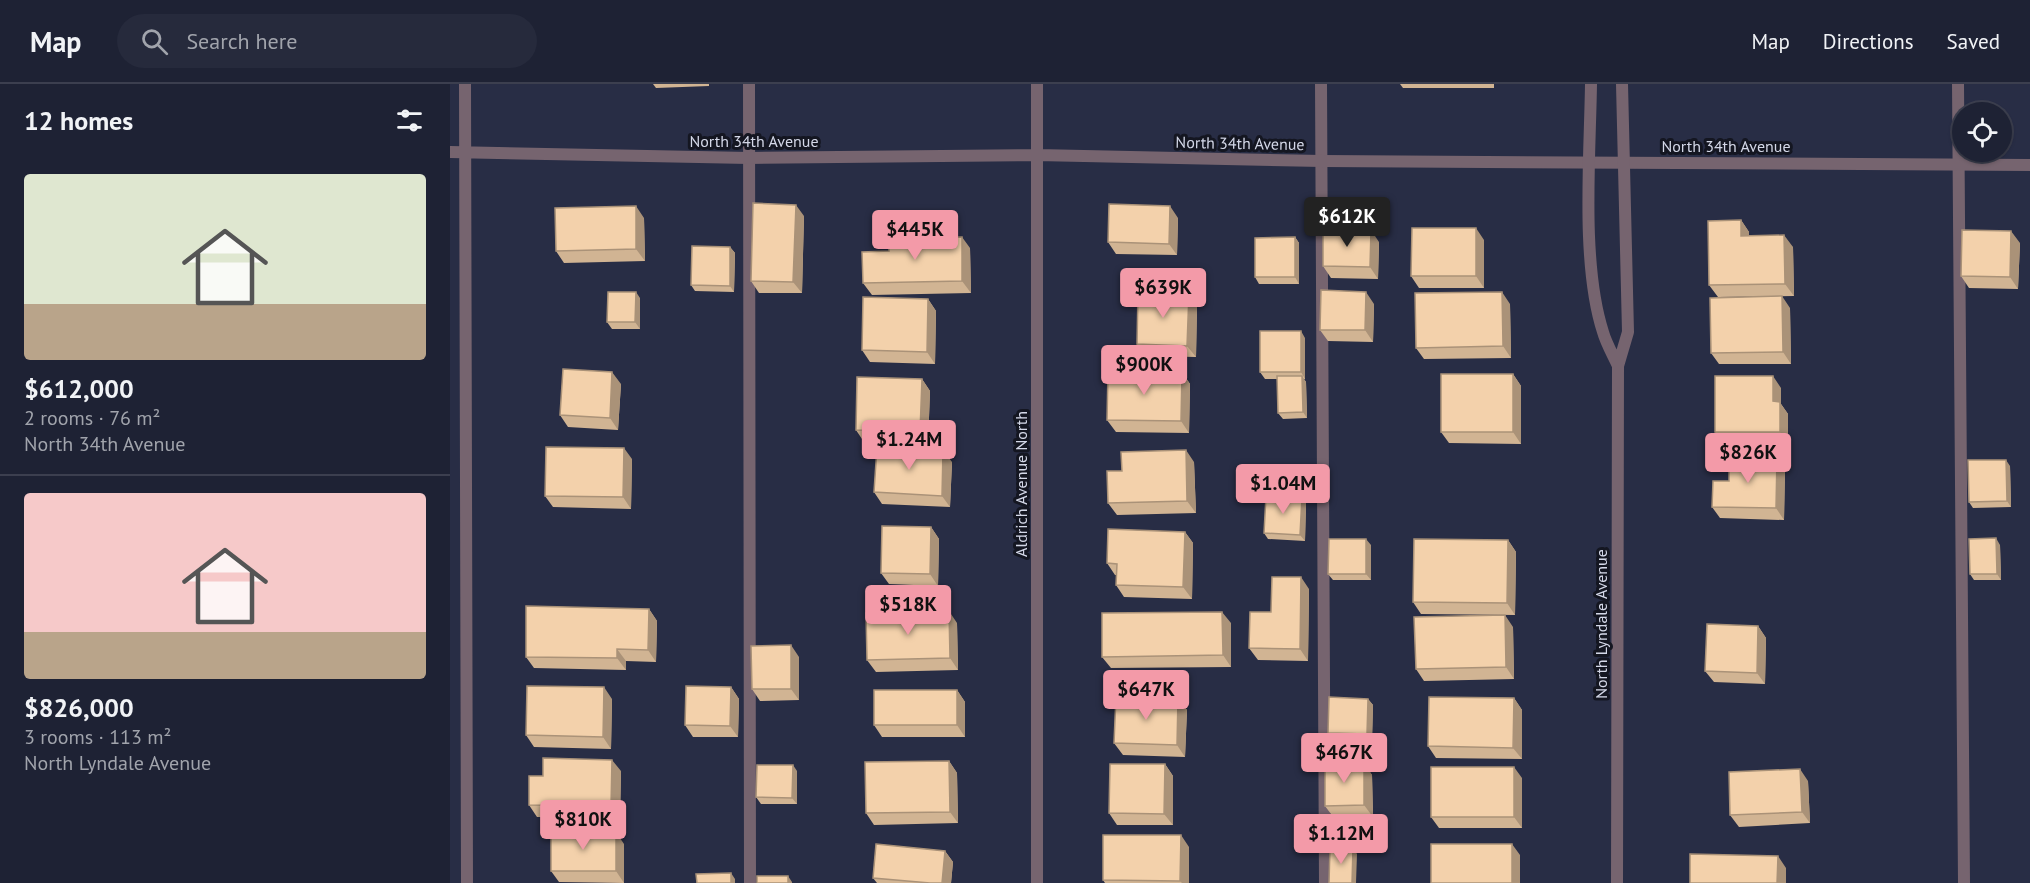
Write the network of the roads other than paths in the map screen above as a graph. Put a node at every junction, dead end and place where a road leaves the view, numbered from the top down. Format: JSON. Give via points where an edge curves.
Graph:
{"nodes":[{"id":1,"x":465,"y":84,"type":"edge"},
{"id":2,"x":749,"y":84,"type":"edge"},
{"id":3,"x":1037,"y":84,"type":"edge"},
{"id":4,"x":1321,"y":84,"type":"edge"},
{"id":5,"x":1591,"y":84,"type":"edge"},
{"id":6,"x":1622,"y":84,"type":"edge"},
{"id":7,"x":1958,"y":84,"type":"edge"},
{"id":8,"x":450,"y":152,"type":"edge"},
{"id":9,"x":466,"y":152,"type":"junction"},
{"id":10,"x":1037,"y":155,"type":"junction"},
{"id":11,"x":749,"y":158,"type":"junction"},
{"id":12,"x":1322,"y":161,"type":"junction"},
{"id":13,"x":1590,"y":162,"type":"junction"},
{"id":14,"x":1623,"y":162,"type":"junction"},
{"id":15,"x":1958,"y":164,"type":"junction"},
{"id":16,"x":2030,"y":165,"type":"edge"},
{"id":17,"x":1618,"y":366,"type":"junction"},
{"id":18,"x":467,"y":883,"type":"edge"},
{"id":19,"x":750,"y":883,"type":"edge"},
{"id":20,"x":1037,"y":883,"type":"edge"},
{"id":21,"x":1325,"y":883,"type":"edge"},
{"id":22,"x":1617,"y":883,"type":"edge"},
{"id":23,"x":1964,"y":883,"type":"edge"}],
"edges":[{"from":1,"to":9,"type":"street"},
{"from":2,"to":11,"type":"street"},
{"from":3,"to":10,"type":"street","name":"Aldrich Avenue North"},
{"from":4,"to":12,"type":"street"},
{"from":5,"to":13,"type":"street","name":"North Lyndale Avenue"},
{"from":6,"to":14,"type":"street","name":"North Lyndale Avenue"},
{"from":7,"to":15,"type":"street"},
{"from":8,"to":9,"type":"street","name":"North 34th Avenue"},
{"from":9,"to":11,"type":"street","name":"North 34th Avenue"},
{"from":9,"to":18,"type":"street"},
{"from":10,"to":11,"type":"street","name":"North 34th Avenue"},
{"from":10,"to":12,"type":"street","name":"North 34th Avenue"},
{"from":10,"to":20,"type":"street","name":"Aldrich Avenue North"},
{"from":11,"to":19,"type":"street"},
{"from":12,"to":13,"type":"street","name":"North 34th Avenue"},
{"from":12,"to":21,"type":"street"},
{"from":13,"to":14,"type":"street","name":"North 34th Avenue"},
{"from":13,"to":17,"type":"street","name":"North Lyndale Avenue","via":[[1594,284],[1603,332]]},
{"from":14,"to":15,"type":"street","name":"North 34th Avenue"},
{"from":14,"to":17,"type":"street","name":"North Lyndale Avenue","via":[[1628,332]]},
{"from":15,"to":16,"type":"street","name":"North 34th Avenue"},
{"from":15,"to":23,"type":"street"},
{"from":17,"to":22,"type":"street","name":"North Lyndale Avenue"}]}
